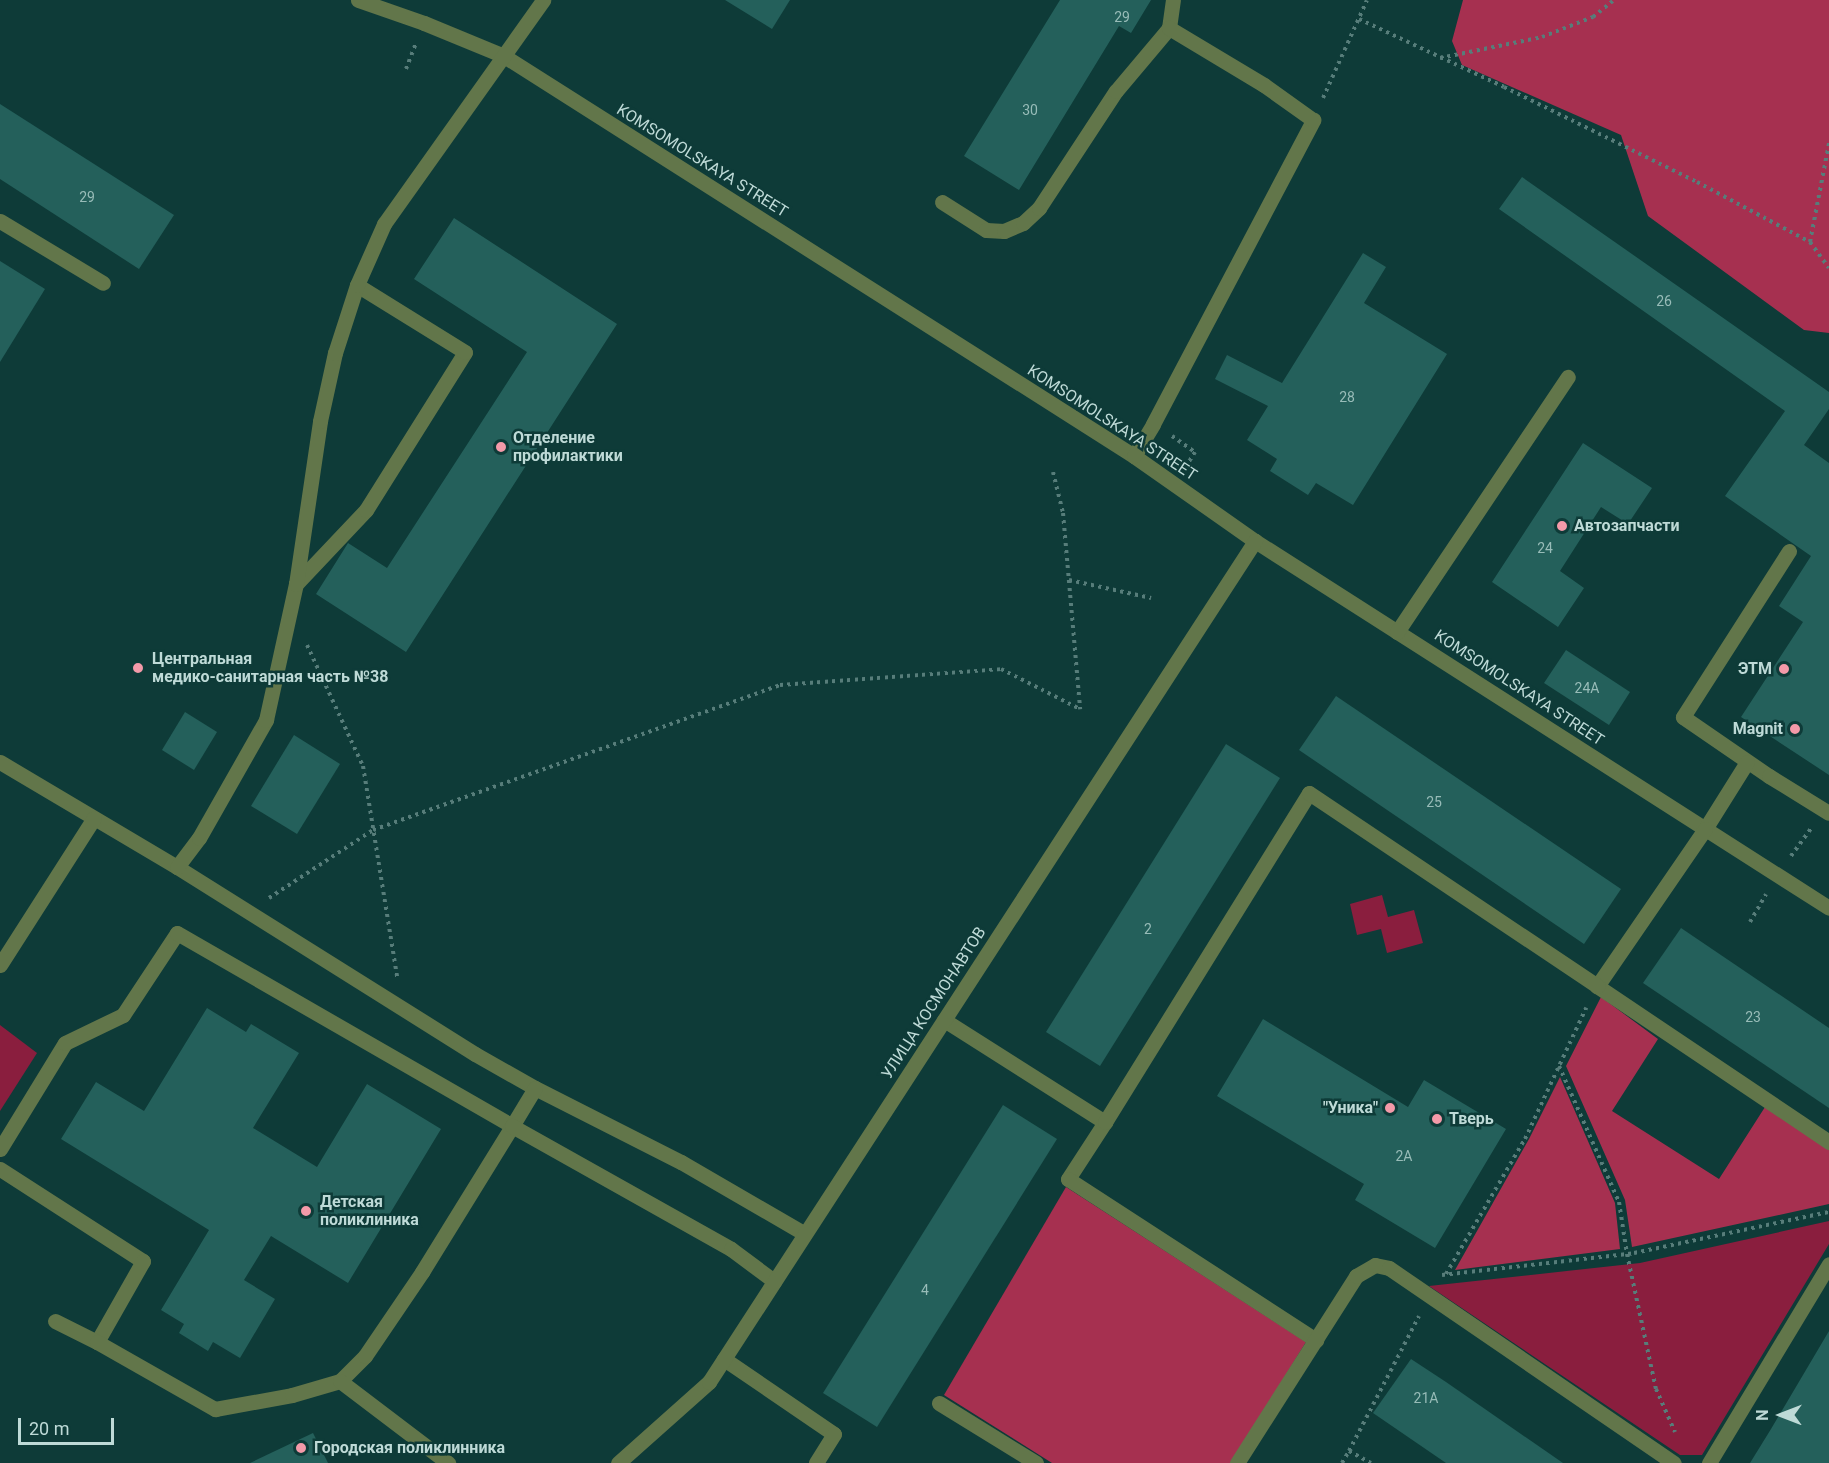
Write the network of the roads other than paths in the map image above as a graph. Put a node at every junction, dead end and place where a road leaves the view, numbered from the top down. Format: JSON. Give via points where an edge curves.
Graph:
{"nodes":[{"id":1,"x":358,"y":0,"type":"edge"},
{"id":2,"x":543,"y":0,"type":"edge"},
{"id":3,"x":1173,"y":0,"type":"edge"},
{"id":4,"x":1169,"y":28,"type":"junction"},
{"id":5,"x":504,"y":56,"type":"junction"},
{"id":6,"x":942,"y":202,"type":"dead end"},
{"id":7,"x":0,"y":221,"type":"edge"},
{"id":8,"x":103,"y":283,"type":"dead end"},
{"id":9,"x":357,"y":285,"type":"junction"},
{"id":10,"x":1568,"y":377,"type":"dead end"},
{"id":11,"x":1134,"y":456,"type":"junction"},
{"id":12,"x":1255,"y":541,"type":"junction"},
{"id":13,"x":1789,"y":551,"type":"dead end"},
{"id":14,"x":296,"y":584,"type":"junction"},
{"id":15,"x":1397,"y":632,"type":"junction"},
{"id":16,"x":0,"y":762,"type":"edge"},
{"id":17,"x":1747,"y":762,"type":"junction"},
{"id":18,"x":1827,"y":812,"type":"edge"},
{"id":19,"x":94,"y":818,"type":"junction"},
{"id":20,"x":1705,"y":829,"type":"junction"},
{"id":21,"x":177,"y":867,"type":"junction"},
{"id":22,"x":1829,"y":908,"type":"edge"},
{"id":23,"x":0,"y":964,"type":"edge"},
{"id":24,"x":1597,"y":986,"type":"junction"},
{"id":25,"x":944,"y":1020,"type":"junction"},
{"id":26,"x":535,"y":1088,"type":"junction"},
{"id":27,"x":1106,"y":1122,"type":"junction"},
{"id":28,"x":512,"y":1126,"type":"junction"},
{"id":29,"x":1829,"y":1142,"type":"edge"},
{"id":30,"x":0,"y":1149,"type":"edge"},
{"id":31,"x":0,"y":1169,"type":"edge"},
{"id":32,"x":805,"y":1234,"type":"junction"},
{"id":33,"x":1829,"y":1264,"type":"edge"},
{"id":34,"x":774,"y":1281,"type":"junction"},
{"id":35,"x":55,"y":1321,"type":"dead end"},
{"id":36,"x":1316,"y":1340,"type":"junction"},
{"id":37,"x":97,"y":1342,"type":"junction"},
{"id":38,"x":724,"y":1359,"type":"junction"},
{"id":39,"x":340,"y":1381,"type":"junction"},
{"id":40,"x":939,"y":1403,"type":"dead end"},
{"id":41,"x":448,"y":1463,"type":"edge"},
{"id":42,"x":618,"y":1463,"type":"edge"},
{"id":43,"x":816,"y":1463,"type":"edge"},
{"id":44,"x":1036,"y":1463,"type":"edge"},
{"id":45,"x":1237,"y":1463,"type":"edge"},
{"id":46,"x":1674,"y":1463,"type":"edge"},
{"id":47,"x":1709,"y":1463,"type":"edge"}],
"edges":[{"from":1,"to":5,"type":"street","name":"KOMSOMOLSKAYA STREET"},
{"from":2,"to":5,"type":"street"},
{"from":3,"to":4,"type":"street"},
{"from":4,"to":6,"type":"street","via":[[1116,92],[1039,208],[1023,223],[1004,231],[986,230]]},
{"from":4,"to":11,"type":"street","via":[[1264,85],[1313,120]]},
{"from":5,"to":9,"type":"street","via":[[384,224]]},
{"from":5,"to":11,"type":"street","name":"KOMSOMOLSKAYA STREET"},
{"from":7,"to":8,"type":"street"},
{"from":9,"to":14,"type":"street","via":[[335,353],[320,421]]},
{"from":9,"to":14,"type":"street","via":[[465,352],[366,510]]},
{"from":10,"to":15,"type":"street"},
{"from":11,"to":12,"type":"street","name":"KOMSOMOLSKAYA STREET"},
{"from":12,"to":15,"type":"street","name":"KOMSOMOLSKAYA STREET"},
{"from":12,"to":25,"type":"street","name":"УЛИЦА КОСМОНАВТОВ"},
{"from":13,"to":17,"type":"street","via":[[1683,717]]},
{"from":14,"to":21,"type":"street","via":[[266,720],[199,838]]},
{"from":15,"to":20,"type":"street","name":"KOMSOMOLSKAYA STREET"},
{"from":16,"to":19,"type":"street"},
{"from":17,"to":18,"type":"street"},
{"from":17,"to":20,"type":"street"},
{"from":19,"to":21,"type":"street"},
{"from":19,"to":23,"type":"street"},
{"from":20,"to":22,"type":"street","name":"KOMSOMOLSKAYA STREET"},
{"from":20,"to":24,"type":"street"},
{"from":21,"to":26,"type":"street"},
{"from":24,"to":27,"type":"street","via":[[1309,793]]},
{"from":24,"to":29,"type":"street"},
{"from":25,"to":27,"type":"street"},
{"from":25,"to":32,"type":"street","name":"УЛИЦА КОСМОНАВТОВ"},
{"from":26,"to":28,"type":"street"},
{"from":26,"to":32,"type":"street","via":[[681,1162]]},
{"from":27,"to":36,"type":"street","via":[[1068,1179]]},
{"from":28,"to":30,"type":"street","via":[[177,933],[123,1015],[65,1043]]},
{"from":28,"to":34,"type":"street","via":[[731,1249]]},
{"from":28,"to":39,"type":"street","via":[[422,1272],[365,1356]]},
{"from":31,"to":37,"type":"street","via":[[143,1261]]},
{"from":32,"to":34,"type":"street","name":"УЛИЦА КОСМОНАВТОВ"},
{"from":33,"to":47,"type":"street"},
{"from":34,"to":38,"type":"street","name":"УЛИЦА КОСМОНАВТОВ"},
{"from":35,"to":37,"type":"street"},
{"from":36,"to":45,"type":"street"},
{"from":36,"to":46,"type":"street","via":[[1356,1276],[1376,1265],[1389,1268]]},
{"from":37,"to":39,"type":"street","via":[[214,1409],[292,1395]]},
{"from":38,"to":42,"type":"street","name":"УЛИЦА КОСМОНАВТОВ","via":[[709,1382]]},
{"from":38,"to":43,"type":"street","via":[[834,1434]]},
{"from":39,"to":41,"type":"street"},
{"from":40,"to":44,"type":"street"}]}
